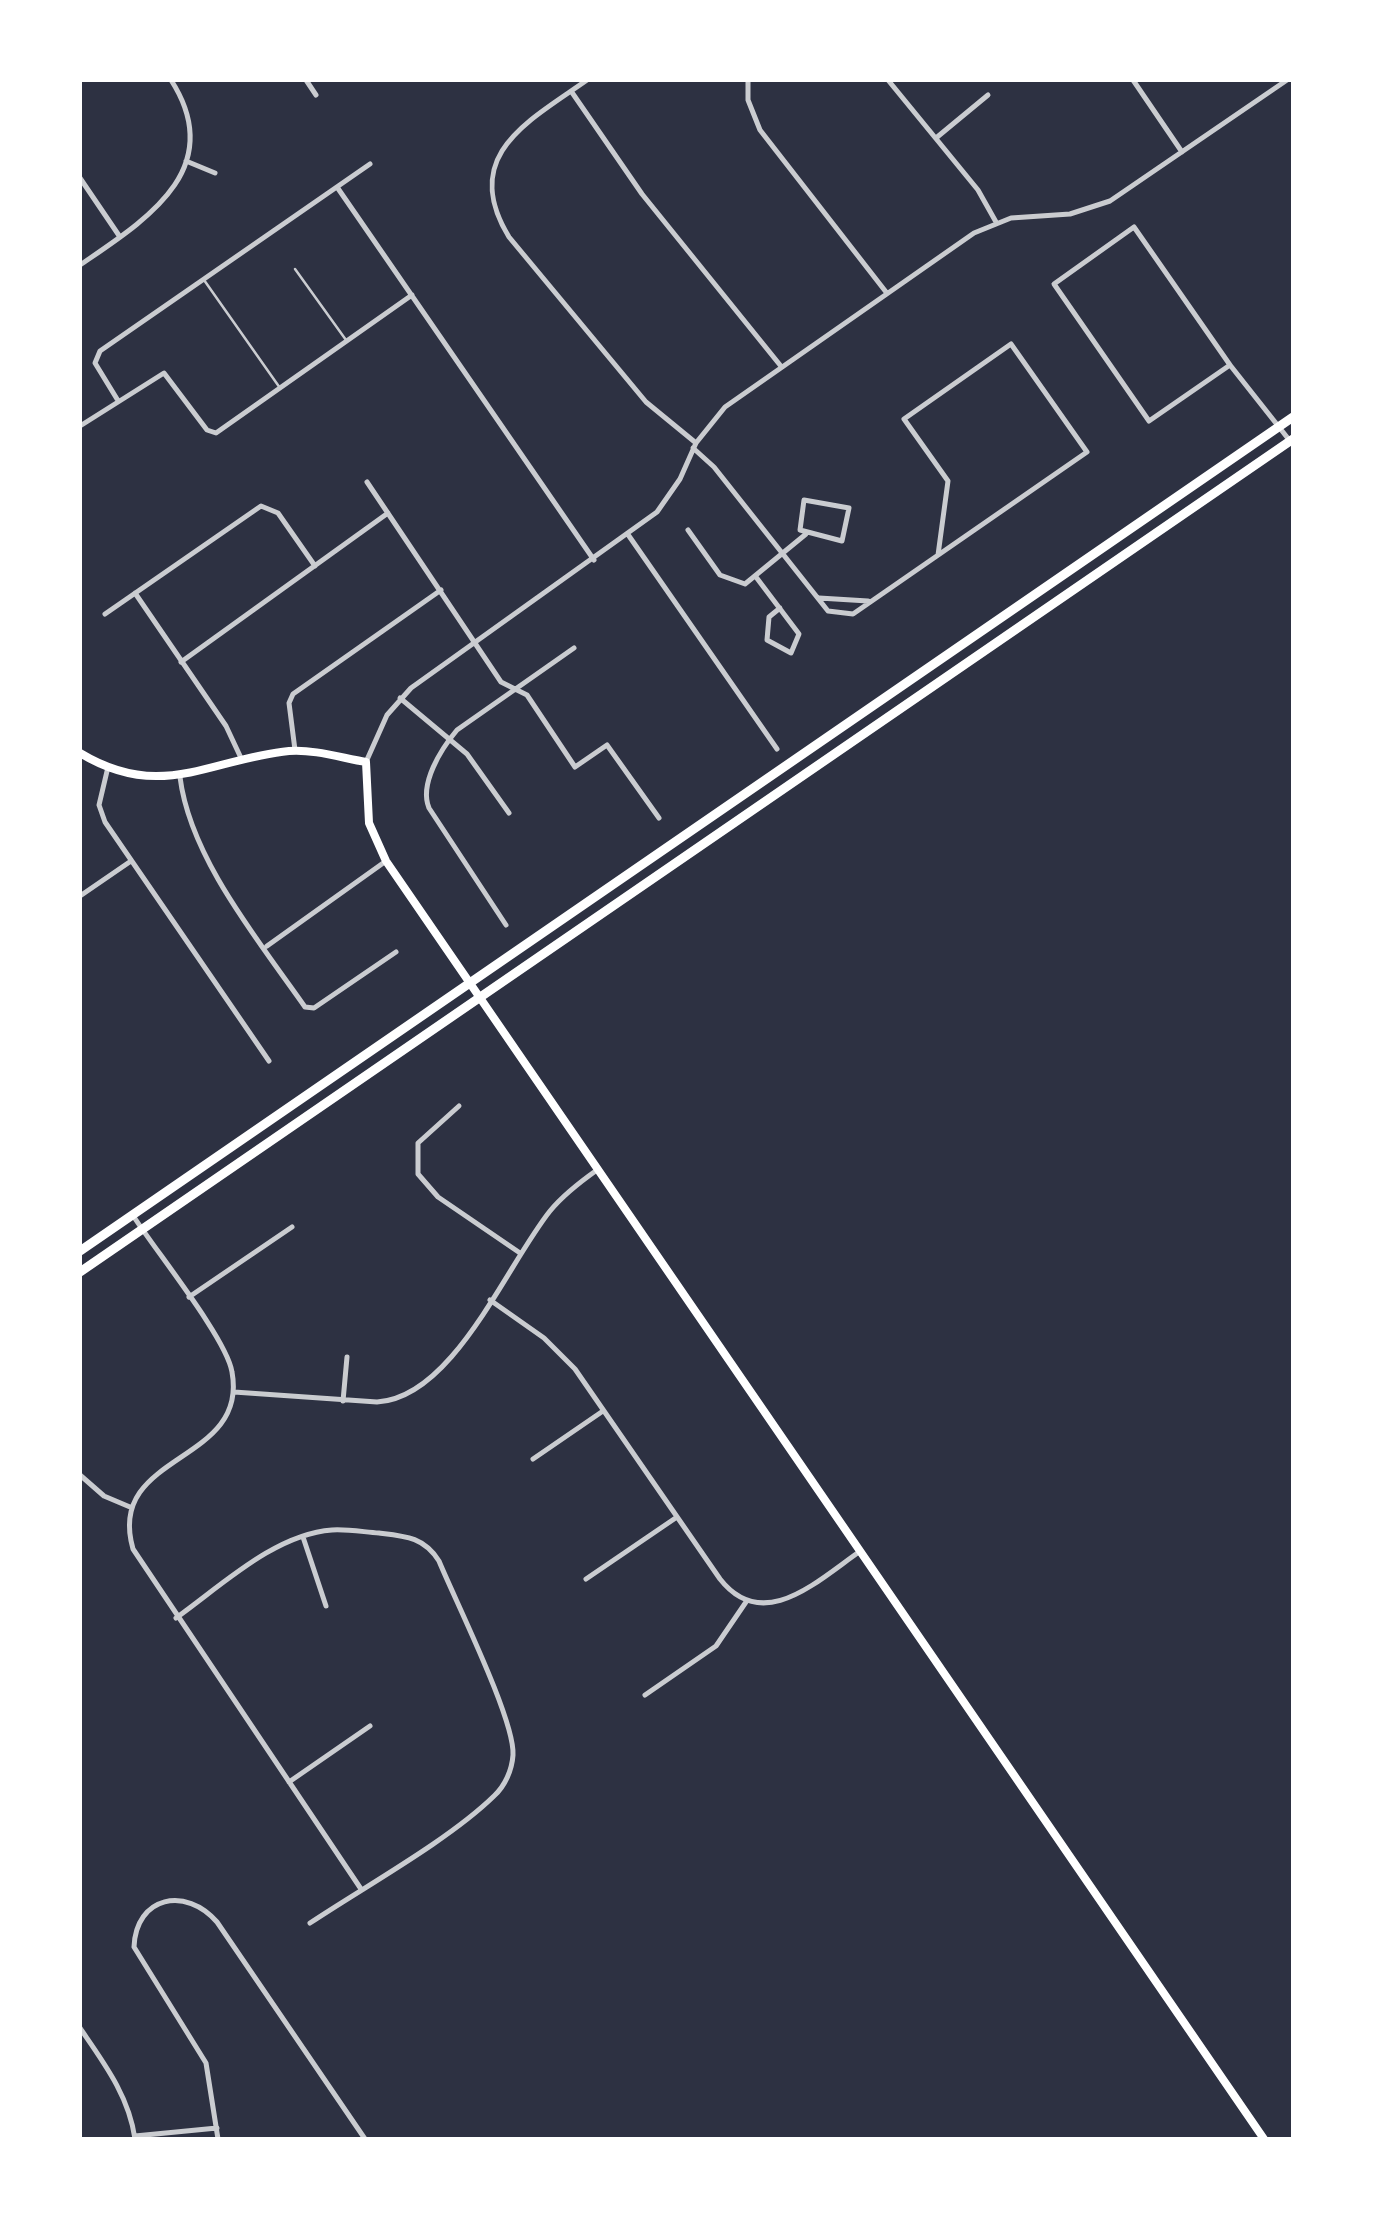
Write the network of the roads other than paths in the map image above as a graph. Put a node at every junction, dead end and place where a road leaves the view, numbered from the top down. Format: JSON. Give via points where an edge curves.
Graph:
{"nodes":[{"id":1,"x":172,"y":80,"type":"edge"},
{"id":2,"x":306,"y":80,"type":"edge"},
{"id":3,"x":587,"y":80,"type":"edge"},
{"id":4,"x":748,"y":80,"type":"edge"},
{"id":5,"x":888,"y":80,"type":"edge"},
{"id":6,"x":1133,"y":80,"type":"edge"},
{"id":7,"x":1287,"y":80,"type":"edge"},
{"id":8,"x":571,"y":91,"type":"junction"},
{"id":9,"x":316,"y":95,"type":"dead end"},
{"id":10,"x":988,"y":95,"type":"dead end"},
{"id":11,"x":936,"y":138,"type":"junction"},
{"id":12,"x":1182,"y":152,"type":"junction"},
{"id":13,"x":186,"y":161,"type":"junction"},
{"id":14,"x":370,"y":164,"type":"dead end"},
{"id":15,"x":215,"y":173,"type":"dead end"},
{"id":16,"x":80,"y":178,"type":"edge"},
{"id":17,"x":336,"y":187,"type":"junction"},
{"id":18,"x":996,"y":222,"type":"junction"},
{"id":19,"x":120,"y":238,"type":"junction"},
{"id":20,"x":80,"y":265,"type":"edge"},
{"id":21,"x":295,"y":269,"type":"dead end"},
{"id":22,"x":204,"y":279,"type":"junction"},
{"id":23,"x":886,"y":292,"type":"junction"},
{"id":24,"x":412,"y":295,"type":"junction"},
{"id":25,"x":346,"y":342,"type":"junction"},
{"id":26,"x":780,"y":365,"type":"junction"},
{"id":27,"x":1230,"y":366,"type":"junction"},
{"id":28,"x":280,"y":388,"type":"junction"},
{"id":29,"x":117,"y":399,"type":"junction"},
{"id":30,"x":1293,"y":417,"type":"edge"},
{"id":31,"x":80,"y":426,"type":"edge"},
{"id":32,"x":1280,"y":426,"type":"junction"},
{"id":33,"x":1292,"y":440,"type":"edge"},
{"id":34,"x":695,"y":446,"type":"junction"},
{"id":35,"x":368,"y":482,"type":"dead end"},
{"id":36,"x":388,"y":513,"type":"junction"},
{"id":37,"x":688,"y":530,"type":"dead end"},
{"id":38,"x":806,"y":534,"type":"junction"},
{"id":39,"x":629,"y":536,"type":"junction"},
{"id":40,"x":938,"y":554,"type":"junction"},
{"id":41,"x":783,"y":555,"type":"junction"},
{"id":42,"x":594,"y":560,"type":"junction"},
{"id":43,"x":315,"y":566,"type":"junction"},
{"id":44,"x":755,"y":576,"type":"junction"},
{"id":45,"x":441,"y":590,"type":"junction"},
{"id":46,"x":135,"y":593,"type":"junction"},
{"id":47,"x":816,"y":598,"type":"junction"},
{"id":48,"x":871,"y":600,"type":"junction"},
{"id":49,"x":780,"y":608,"type":"junction"},
{"id":50,"x":105,"y":614,"type":"dead end"},
{"id":51,"x":474,"y":642,"type":"junction"},
{"id":52,"x":574,"y":648,"type":"dead end"},
{"id":53,"x":181,"y":662,"type":"junction"},
{"id":54,"x":516,"y":688,"type":"junction"},
{"id":55,"x":400,"y":698,"type":"junction"},
{"id":56,"x":451,"y":737,"type":"junction"},
{"id":57,"x":777,"y":749,"type":"dead end"},
{"id":58,"x":295,"y":750,"type":"junction"},
{"id":59,"x":80,"y":753,"type":"edge"},
{"id":60,"x":243,"y":761,"type":"junction"},
{"id":61,"x":366,"y":762,"type":"junction"},
{"id":62,"x":108,"y":767,"type":"junction"},
{"id":63,"x":180,"y":777,"type":"junction"},
{"id":64,"x":510,"y":814,"type":"dead end"},
{"id":65,"x":659,"y":818,"type":"dead end"},
{"id":66,"x":132,"y":861,"type":"junction"},
{"id":67,"x":386,"y":861,"type":"junction"},
{"id":68,"x":80,"y":896,"type":"edge"},
{"id":69,"x":506,"y":925,"type":"dead end"},
{"id":70,"x":266,"y":946,"type":"junction"},
{"id":71,"x":396,"y":952,"type":"dead end"},
{"id":72,"x":470,"y":984,"type":"junction"},
{"id":73,"x":480,"y":998,"type":"junction"},
{"id":74,"x":268,"y":1060,"type":"dead end"},
{"id":75,"x":459,"y":1106,"type":"dead end"},
{"id":76,"x":598,"y":1170,"type":"junction"},
{"id":77,"x":133,"y":1215,"type":"junction"},
{"id":78,"x":292,"y":1227,"type":"dead end"},
{"id":79,"x":142,"y":1230,"type":"junction"},
{"id":80,"x":80,"y":1251,"type":"edge"},
{"id":81,"x":520,"y":1253,"type":"junction"},
{"id":82,"x":80,"y":1272,"type":"edge"},
{"id":83,"x":189,"y":1298,"type":"junction"},
{"id":84,"x":490,"y":1300,"type":"junction"},
{"id":85,"x":346,"y":1356,"type":"dead end"},
{"id":86,"x":234,"y":1392,"type":"junction"},
{"id":87,"x":344,"y":1401,"type":"junction"},
{"id":88,"x":603,"y":1410,"type":"junction"},
{"id":89,"x":533,"y":1459,"type":"dead end"},
{"id":90,"x":80,"y":1476,"type":"edge"},
{"id":91,"x":130,"y":1507,"type":"junction"},
{"id":92,"x":676,"y":1517,"type":"junction"},
{"id":93,"x":302,"y":1536,"type":"junction"},
{"id":94,"x":859,"y":1552,"type":"junction"},
{"id":95,"x":586,"y":1579,"type":"dead end"},
{"id":96,"x":746,"y":1602,"type":"junction"},
{"id":97,"x":326,"y":1606,"type":"dead end"},
{"id":98,"x":176,"y":1618,"type":"junction"},
{"id":99,"x":645,"y":1696,"type":"dead end"},
{"id":100,"x":370,"y":1726,"type":"dead end"},
{"id":101,"x":289,"y":1782,"type":"junction"},
{"id":102,"x":361,"y":1888,"type":"junction"},
{"id":103,"x":310,"y":1923,"type":"dead end"},
{"id":104,"x":80,"y":2028,"type":"edge"},
{"id":105,"x":218,"y":2128,"type":"junction"},
{"id":106,"x":135,"y":2137,"type":"edge"},
{"id":107,"x":218,"y":2139,"type":"edge"},
{"id":108,"x":365,"y":2139,"type":"edge"},
{"id":109,"x":1264,"y":2139,"type":"edge"}],
"edges":[{"from":1,"to":13,"type":"street","via":[[188,120]]},
{"from":2,"to":9,"type":"street"},
{"from":3,"to":8,"type":"street"},
{"from":4,"to":23,"type":"street","via":[[760,130]]},
{"from":5,"to":11,"type":"street"},
{"from":6,"to":12,"type":"street"},
{"from":7,"to":12,"type":"street"},
{"from":8,"to":26,"type":"street","via":[[642,194]]},
{"from":8,"to":34,"type":"street","via":[[514,132],[492,175],[494,208],[509,237],[646,402]]},
{"from":10,"to":11,"type":"street"},
{"from":11,"to":18,"type":"street"},
{"from":12,"to":18,"type":"street","via":[[1088,210]]},
{"from":13,"to":15,"type":"street"},
{"from":13,"to":19,"type":"street","via":[[166,200]]},
{"from":14,"to":17,"type":"street"},
{"from":16,"to":19,"type":"street"},
{"from":17,"to":22,"type":"street"},
{"from":17,"to":24,"type":"street"},
{"from":18,"to":23,"type":"street"},
{"from":19,"to":20,"type":"street"},
{"from":21,"to":25,"type":"lane"},
{"from":22,"to":28,"type":"lane"},
{"from":22,"to":29,"type":"street","via":[[98,354],[95,363]]},
{"from":23,"to":26,"type":"street"},
{"from":24,"to":25,"type":"street"},
{"from":24,"to":42,"type":"street"},
{"from":25,"to":28,"type":"street"},
{"from":26,"to":34,"type":"street","via":[[725,407]]},
{"from":27,"to":27,"type":"street","via":[[1134,227],[1054,284],[1149,421]]},
{"from":27,"to":32,"type":"street"},
{"from":28,"to":29,"type":"street","via":[[216,433],[164,373]]},
{"from":29,"to":31,"type":"street"},
{"from":30,"to":32,"type":"main road"},
{"from":32,"to":33,"type":"street"},
{"from":32,"to":72,"type":"main road"},
{"from":33,"to":73,"type":"main road"},
{"from":34,"to":39,"type":"street","via":[[665,503]]},
{"from":34,"to":41,"type":"street"},
{"from":35,"to":36,"type":"street"},
{"from":36,"to":43,"type":"street"},
{"from":36,"to":45,"type":"street"},
{"from":37,"to":44,"type":"street","via":[[720,575],[746,584]]},
{"from":38,"to":38,"type":"street","via":[[800,530],[804,500],[849,508],[842,540]]},
{"from":38,"to":41,"type":"street"},
{"from":39,"to":42,"type":"street"},
{"from":39,"to":57,"type":"street"},
{"from":40,"to":40,"type":"street","via":[[948,482],[904,419],[1011,344],[1087,452]]},
{"from":40,"to":48,"type":"street"},
{"from":41,"to":44,"type":"street"},
{"from":41,"to":47,"type":"street"},
{"from":42,"to":51,"type":"street"},
{"from":43,"to":46,"type":"street","via":[[278,513],[261,506]]},
{"from":43,"to":53,"type":"street"},
{"from":44,"to":49,"type":"street"},
{"from":45,"to":51,"type":"street"},
{"from":45,"to":58,"type":"street","via":[[293,694]]},
{"from":46,"to":50,"type":"street"},
{"from":46,"to":53,"type":"street"},
{"from":47,"to":48,"type":"street"},
{"from":47,"to":48,"type":"street","via":[[837,615],[853,614]]},
{"from":49,"to":49,"type":"street","via":[[770,617],[766,640],[791,653],[800,634]]},
{"from":51,"to":54,"type":"street","via":[[501,682]]},
{"from":51,"to":55,"type":"street"},
{"from":52,"to":54,"type":"street"},
{"from":53,"to":60,"type":"street"},
{"from":54,"to":56,"type":"street"},
{"from":54,"to":65,"type":"street","via":[[574,767],[607,745]]},
{"from":55,"to":56,"type":"street"},
{"from":55,"to":61,"type":"street"},
{"from":56,"to":64,"type":"street"},
{"from":56,"to":69,"type":"street","via":[[426,802]]},
{"from":58,"to":60,"type":"main road"},
{"from":58,"to":61,"type":"main road"},
{"from":59,"to":62,"type":"main road"},
{"from":60,"to":63,"type":"main road"},
{"from":61,"to":67,"type":"main road","via":[[369,823]]},
{"from":62,"to":63,"type":"main road"},
{"from":62,"to":66,"type":"street","via":[[101,813]]},
{"from":63,"to":70,"type":"street","via":[[199,847]]},
{"from":66,"to":68,"type":"street"},
{"from":66,"to":74,"type":"street"},
{"from":67,"to":70,"type":"street"},
{"from":67,"to":72,"type":"main road"},
{"from":70,"to":71,"type":"street","via":[[308,1009]]},
{"from":72,"to":73,"type":"main road"},
{"from":72,"to":77,"type":"main road"},
{"from":73,"to":76,"type":"main road"},
{"from":73,"to":79,"type":"main road"},
{"from":75,"to":81,"type":"street","via":[[418,1143],[418,1174],[438,1197]]},
{"from":76,"to":81,"type":"street","via":[[556,1204]]},
{"from":76,"to":94,"type":"main road"},
{"from":77,"to":79,"type":"street"},
{"from":77,"to":80,"type":"main road"},
{"from":78,"to":83,"type":"street"},
{"from":79,"to":82,"type":"main road"},
{"from":79,"to":83,"type":"street"},
{"from":81,"to":84,"type":"street"},
{"from":83,"to":86,"type":"street","via":[[226,1355]]},
{"from":84,"to":87,"type":"street","via":[[424,1386],[395,1400]]},
{"from":84,"to":88,"type":"street","via":[[559,1351]]},
{"from":85,"to":87,"type":"street"},
{"from":86,"to":87,"type":"street"},
{"from":86,"to":91,"type":"street","via":[[220,1427],[144,1485]]},
{"from":88,"to":89,"type":"street"},
{"from":88,"to":92,"type":"street"},
{"from":90,"to":91,"type":"street"},
{"from":91,"to":98,"type":"street","via":[[133,1549]]},
{"from":92,"to":95,"type":"street"},
{"from":92,"to":96,"type":"street","via":[[725,1586]]},
{"from":93,"to":97,"type":"street"},
{"from":93,"to":98,"type":"street"},
{"from":93,"to":102,"type":"street","via":[[332,1530],[420,1540],[438,1561],[513,1754],[494,1796]]},
{"from":94,"to":96,"type":"street","via":[[785,1600]]},
{"from":94,"to":109,"type":"main road"},
{"from":96,"to":99,"type":"street","via":[[716,1646]]},
{"from":98,"to":101,"type":"street"},
{"from":100,"to":101,"type":"street"},
{"from":101,"to":102,"type":"street"},
{"from":102,"to":103,"type":"street"},
{"from":104,"to":106,"type":"street","via":[[114,2077]]},
{"from":105,"to":106,"type":"street"},
{"from":105,"to":107,"type":"street"},
{"from":105,"to":108,"type":"street","via":[[206,2062],[134,1947],[134,1933],[153,1908],[187,1899],[217,1922]]}]}
